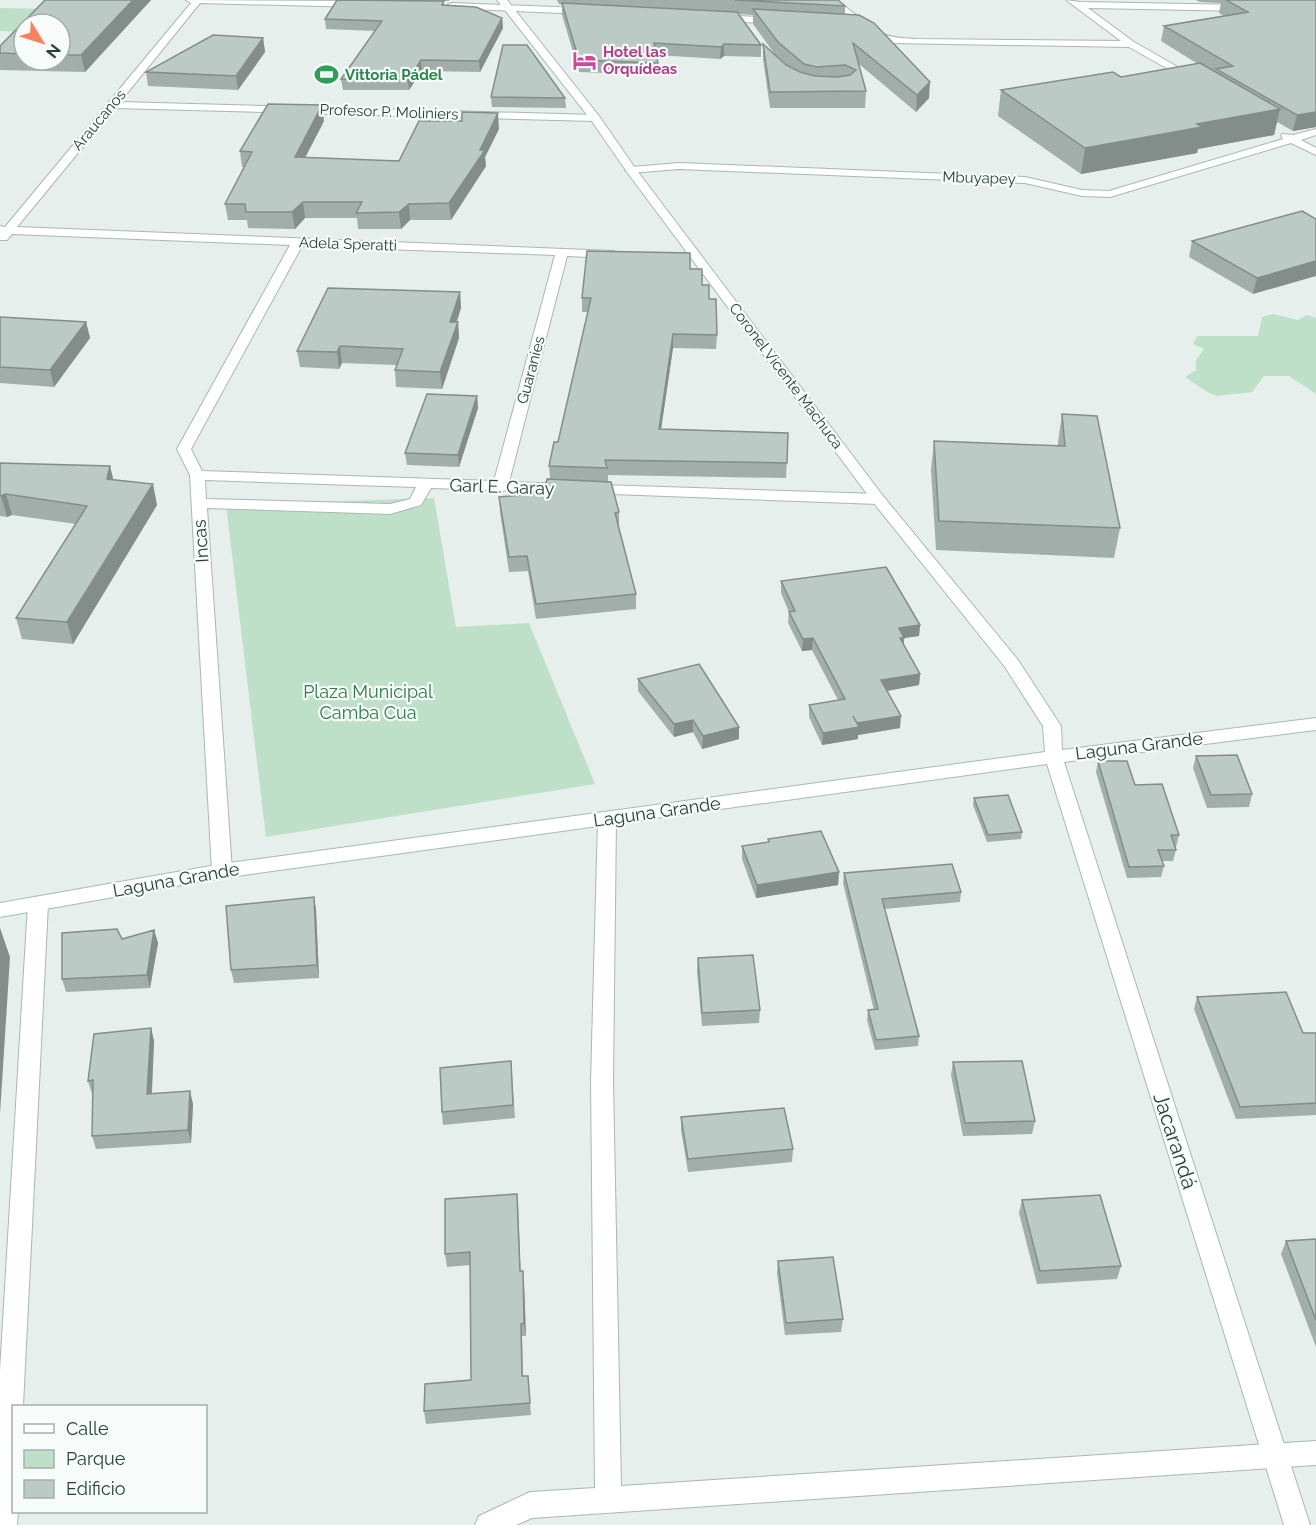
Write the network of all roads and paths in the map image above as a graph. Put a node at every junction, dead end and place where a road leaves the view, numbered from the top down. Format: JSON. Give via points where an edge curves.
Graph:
{"nodes":[{"id":1,"x":191,"y":0,"type":"edge"},
{"id":2,"x":198,"y":0,"type":"edge"},
{"id":3,"x":829,"y":0,"type":"edge"},
{"id":4,"x":1075,"y":3,"type":"edge"},
{"id":5,"x":376,"y":4,"type":"edge"},
{"id":6,"x":504,"y":4,"type":"edge"},
{"id":7,"x":436,"y":6,"type":"edge"},
{"id":8,"x":1257,"y":9,"type":"edge"},
{"id":9,"x":601,"y":12,"type":"edge"},
{"id":10,"x":706,"y":17,"type":"edge"},
{"id":11,"x":786,"y":21,"type":"edge"},
{"id":12,"x":841,"y":24,"type":"edge"},
{"id":13,"x":863,"y":25,"type":"junction"},
{"id":14,"x":1131,"y":44,"type":"junction"},
{"id":15,"x":1201,"y":85,"type":"edge"},
{"id":16,"x":112,"y":105,"type":"junction"},
{"id":17,"x":595,"y":118,"type":"junction"},
{"id":18,"x":1271,"y":127,"type":"edge"},
{"id":19,"x":1316,"y":132,"type":"edge"},
{"id":20,"x":1291,"y":139,"type":"junction"},
{"id":21,"x":1316,"y":152,"type":"edge"},
{"id":22,"x":631,"y":170,"type":"junction"},
{"id":23,"x":3,"y":234,"type":"edge"},
{"id":24,"x":298,"y":242,"type":"junction"},
{"id":25,"x":562,"y":252,"type":"junction"},
{"id":26,"x":618,"y":254,"type":"edge"},
{"id":27,"x":197,"y":475,"type":"junction"},
{"id":28,"x":425,"y":484,"type":"junction"},
{"id":29,"x":500,"y":488,"type":"junction"},
{"id":30,"x":878,"y":499,"type":"junction"},
{"id":31,"x":198,"y":503,"type":"junction"},
{"id":32,"x":1316,"y":724,"type":"edge"},
{"id":33,"x":1054,"y":757,"type":"junction"},
{"id":34,"x":606,"y":819,"type":"junction"},
{"id":35,"x":222,"y":871,"type":"junction"},
{"id":36,"x":38,"y":904,"type":"junction"},
{"id":37,"x":0,"y":910,"type":"edge"},
{"id":38,"x":1316,"y":1453,"type":"edge"},
{"id":39,"x":1275,"y":1456,"type":"junction"},
{"id":40,"x":608,"y":1501,"type":"junction"},
{"id":41,"x":4,"y":1525,"type":"edge"},
{"id":42,"x":488,"y":1525,"type":"edge"},
{"id":43,"x":1298,"y":1525,"type":"edge"}],
"edges":[{"from":1,"to":2,"type":"street"},
{"from":2,"to":5,"type":"street"},
{"from":2,"to":16,"type":"street","name":"Araucanos"},
{"from":3,"to":13,"type":"street"},
{"from":4,"to":8,"type":"street"},
{"from":4,"to":14,"type":"street"},
{"from":6,"to":7,"type":"street"},
{"from":6,"to":9,"type":"street"},
{"from":6,"to":17,"type":"street","name":"Coronel Vicente Machuca"},
{"from":10,"to":11,"type":"street","via":[[744,23]]},
{"from":12,"to":13,"type":"street"},
{"from":13,"to":14,"type":"street","via":[[875,35],[916,42]]},
{"from":14,"to":15,"type":"street"},
{"from":16,"to":17,"type":"street","name":"Profesor P. Moliniers"},
{"from":16,"to":23,"type":"street","name":"Araucanos"},
{"from":17,"to":22,"type":"street","name":"Coronel Vicente Machuca"},
{"from":18,"to":20,"type":"street"},
{"from":19,"to":20,"type":"street","name":"Mbuyapey"},
{"from":20,"to":21,"type":"street"},
{"from":20,"to":22,"type":"street","name":"Mbuyapey","via":[[1097,195],[1025,180],[679,166]]},
{"from":22,"to":30,"type":"street","name":"Coronel Vicente Machuca","via":[[690,257]]},
{"from":23,"to":24,"type":"street","name":"Adela Speratti"},
{"from":24,"to":25,"type":"street","name":"Adela Speratti"},
{"from":24,"to":27,"type":"street","name":"Incas","via":[[184,449]]},
{"from":25,"to":26,"type":"street","name":"Adela Speratti"},
{"from":25,"to":29,"type":"street","name":"Guaranies"},
{"from":27,"to":28,"type":"street","name":"Garl E. Garay"},
{"from":27,"to":31,"type":"street","name":"Incas"},
{"from":28,"to":29,"type":"street","name":"Garl E. Garay"},
{"from":28,"to":31,"type":"street","via":[[416,502],[390,509]]},
{"from":29,"to":30,"type":"street","name":"Garl E. Garay"},
{"from":30,"to":33,"type":"street","name":"Coronel Vicente Machuca","via":[[1012,664],[1052,726]]},
{"from":31,"to":35,"type":"street","name":"Incas"},
{"from":32,"to":33,"type":"street","name":"Laguna Grande"},
{"from":33,"to":34,"type":"street","name":"Laguna Grande"},
{"from":33,"to":39,"type":"street","name":"Jacarandá"},
{"from":34,"to":35,"type":"street","name":"Laguna Grande"},
{"from":34,"to":40,"type":"street","via":[[602,1081]]},
{"from":35,"to":36,"type":"street","name":"Laguna Grande"},
{"from":36,"to":37,"type":"street","name":"Laguna Grande"},
{"from":36,"to":41,"type":"street"},
{"from":38,"to":39,"type":"street"},
{"from":39,"to":40,"type":"street"},
{"from":39,"to":43,"type":"street","name":"Jacarandá"},
{"from":40,"to":42,"type":"street","via":[[530,1504]]}]}
